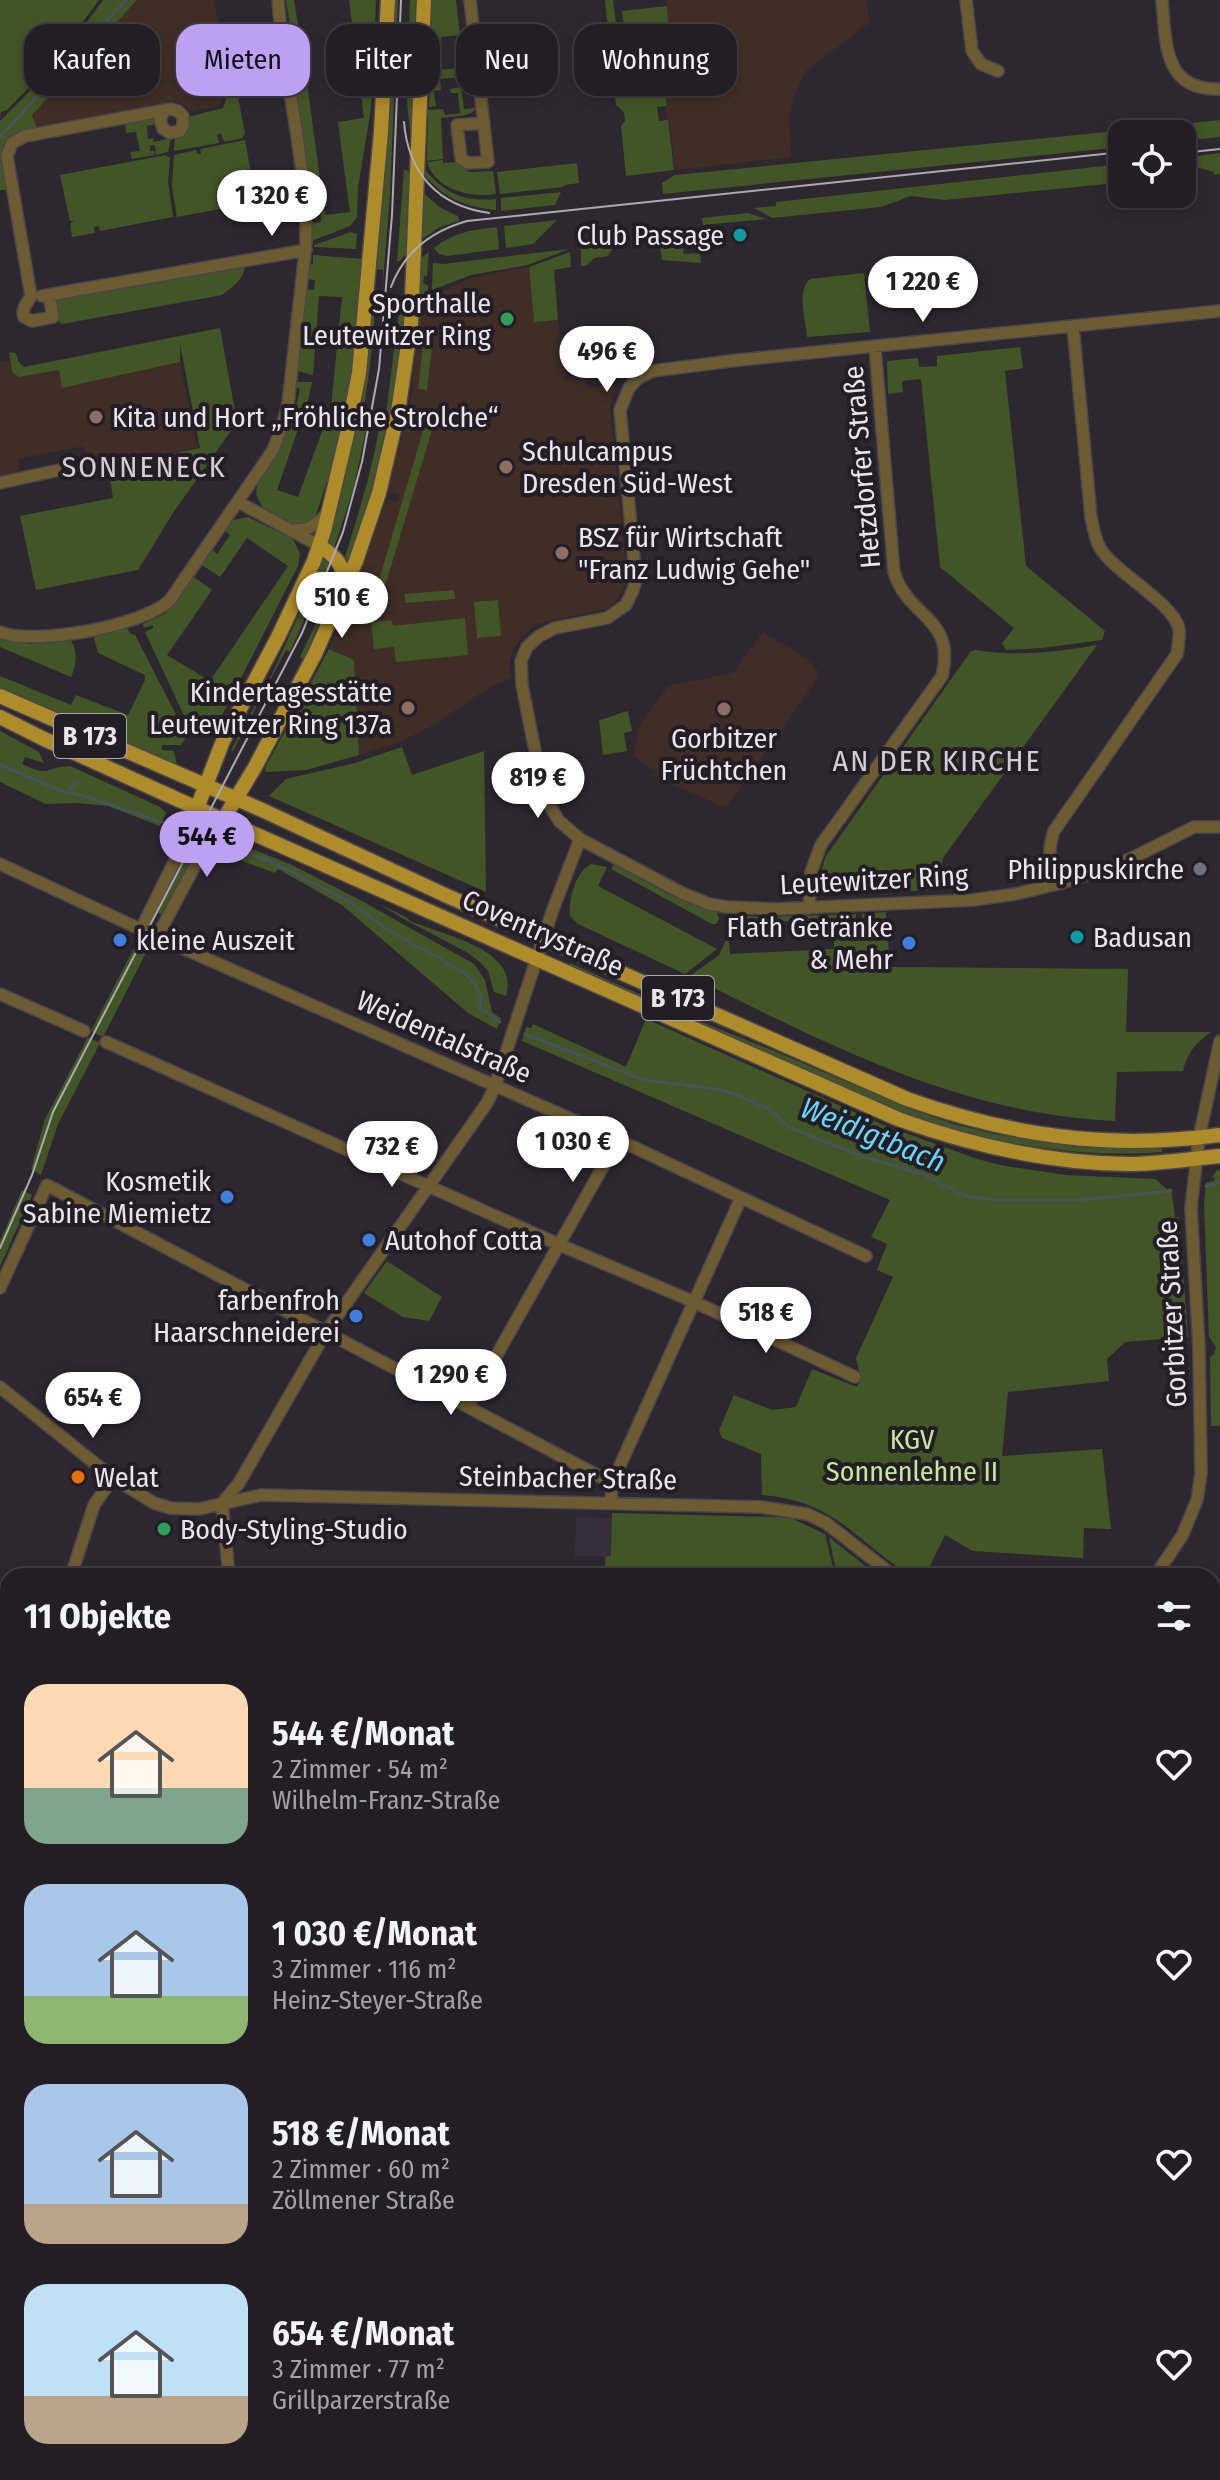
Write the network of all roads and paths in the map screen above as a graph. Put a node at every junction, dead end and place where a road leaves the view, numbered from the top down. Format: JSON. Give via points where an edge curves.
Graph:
{"nodes":[{"id":1,"x":278,"y":0,"type":"edge"},
{"id":2,"x":388,"y":0,"type":"edge"},
{"id":3,"x":424,"y":0,"type":"edge"},
{"id":4,"x":470,"y":0,"type":"edge"},
{"id":5,"x":966,"y":0,"type":"edge"},
{"id":6,"x":1162,"y":0,"type":"edge"},
{"id":7,"x":998,"y":71,"type":"dead end"},
{"id":8,"x":1220,"y":89,"type":"edge"},
{"id":9,"x":164,"y":112,"type":"dead end"},
{"id":10,"x":484,"y":123,"type":"dead end"},
{"id":11,"x":306,"y":250,"type":"junction"},
{"id":12,"x":49,"y":295,"type":"junction"},
{"id":13,"x":31,"y":296,"type":"junction"},
{"id":14,"x":1220,"y":311,"type":"edge"},
{"id":15,"x":1073,"y":326,"type":"junction"},
{"id":16,"x":875,"y":347,"type":"junction"},
{"id":17,"x":73,"y":467,"type":"dead end"},
{"id":18,"x":0,"y":483,"type":"edge"},
{"id":19,"x":238,"y":502,"type":"junction"},
{"id":20,"x":327,"y":514,"type":"junction"},
{"id":21,"x":291,"y":530,"type":"junction"},
{"id":22,"x":320,"y":546,"type":"junction"},
{"id":23,"x":344,"y":584,"type":"junction"},
{"id":24,"x":0,"y":632,"type":"edge"},
{"id":25,"x":0,"y":696,"type":"edge"},
{"id":26,"x":0,"y":717,"type":"edge"},
{"id":27,"x":205,"y":786,"type":"junction"},
{"id":28,"x":237,"y":799,"type":"junction"},
{"id":29,"x":197,"y":808,"type":"junction"},
{"id":30,"x":223,"y":820,"type":"junction"},
{"id":31,"x":1220,"y":827,"type":"edge"},
{"id":32,"x":580,"y":839,"type":"junction"},
{"id":33,"x":0,"y":864,"type":"edge"},
{"id":34,"x":1057,"y":884,"type":"junction"},
{"id":35,"x":809,"y":908,"type":"junction"},
{"id":36,"x":141,"y":929,"type":"junction"},
{"id":37,"x":157,"y":937,"type":"junction"},
{"id":38,"x":543,"y":938,"type":"junction"},
{"id":39,"x":536,"y":959,"type":"junction"},
{"id":40,"x":0,"y":994,"type":"edge"},
{"id":41,"x":84,"y":1031,"type":"dead end"},
{"id":42,"x":1220,"y":1041,"type":"edge"},
{"id":43,"x":106,"y":1042,"type":"dead end"},
{"id":44,"x":495,"y":1086,"type":"junction"},
{"id":45,"x":1220,"y":1135,"type":"edge"},
{"id":46,"x":1199,"y":1138,"type":"junction"},
{"id":47,"x":618,"y":1140,"type":"junction"},
{"id":48,"x":1220,"y":1156,"type":"edge"},
{"id":49,"x":1195,"y":1159,"type":"junction"},
{"id":50,"x":430,"y":1186,"type":"junction"},
{"id":51,"x":741,"y":1198,"type":"junction"},
{"id":52,"x":560,"y":1245,"type":"junction"},
{"id":53,"x":866,"y":1256,"type":"dead end"},
{"id":54,"x":0,"y":1288,"type":"edge"},
{"id":55,"x":692,"y":1301,"type":"junction"},
{"id":56,"x":326,"y":1332,"type":"junction"},
{"id":57,"x":855,"y":1377,"type":"dead end"},
{"id":58,"x":0,"y":1387,"type":"edge"},
{"id":59,"x":468,"y":1406,"type":"junction"},
{"id":60,"x":113,"y":1478,"type":"junction"},
{"id":61,"x":612,"y":1483,"type":"junction"},
{"id":62,"x":611,"y":1502,"type":"junction"},
{"id":63,"x":222,"y":1503,"type":"junction"},
{"id":64,"x":74,"y":1568,"type":"edge"},
{"id":65,"x":228,"y":1568,"type":"edge"},
{"id":66,"x":884,"y":1568,"type":"edge"},
{"id":67,"x":1160,"y":1568,"type":"edge"}],
"edges":[{"from":1,"to":11,"type":"street","via":[[304,183]]},
{"from":2,"to":20,"type":"main road","via":[[359,373]]},
{"from":3,"to":23,"type":"main road","via":[[407,359],[379,493]]},
{"from":4,"to":10,"type":"street"},
{"from":5,"to":7,"type":"street","via":[[972,51],[981,64]]},
{"from":6,"to":8,"type":"street","via":[[1174,71],[1200,88]]},
{"from":9,"to":13,"type":"street","via":[[25,136],[12,143],[7,156]]},
{"from":11,"to":12,"type":"street"},
{"from":11,"to":19,"type":"street","via":[[288,404],[273,450]]},
{"from":12,"to":13,"type":"street"},
{"from":12,"to":13,"type":"street","via":[[53,317],[32,321],[23,312]]},
{"from":14,"to":15,"type":"street","name":"Leutewitzer Ring"},
{"from":15,"to":16,"type":"street","name":"Leutewitzer Ring"},
{"from":15,"to":34,"type":"street","via":[[1091,517],[1099,547],[1169,612],[1179,627],[1179,641],[1177,654],[1054,831],[1050,864]]},
{"from":16,"to":32,"type":"street","name":"Leutewitzer Ring","via":[[661,369],[629,388],[620,410],[633,590],[626,605],[607,618],[539,636],[521,661],[544,796],[559,821]]},
{"from":16,"to":35,"type":"street","name":"Hetzdorfer Straße","via":[[894,572],[906,598],[941,635],[946,662],[942,676],[821,845],[811,872]]},
{"from":17,"to":18,"type":"street"},
{"from":19,"to":21,"type":"street"},
{"from":19,"to":24,"type":"street","via":[[170,600],[153,613],[46,638]]},
{"from":20,"to":21,"type":"street","via":[[304,531]]},
{"from":20,"to":22,"type":"main road"},
{"from":21,"to":22,"type":"street"},
{"from":22,"to":23,"type":"main road","via":[[340,562]]},
{"from":22,"to":27,"type":"main road"},
{"from":23,"to":28,"type":"main road","via":[[315,654]]},
{"from":25,"to":27,"type":"main road","name":"Coventrystraße","number":"B 173"},
{"from":26,"to":29,"type":"main road","name":"Coventrystraße","number":"B 173"},
{"from":27,"to":28,"type":"main road","name":"Coventrystraße","number":"B 173"},
{"from":27,"to":29,"type":"main road"},
{"from":28,"to":30,"type":"main road"},
{"from":28,"to":38,"type":"main road","name":"Coventrystraße","number":"B 173"},
{"from":29,"to":30,"type":"main road","name":"Coventrystraße","number":"B 173"},
{"from":29,"to":36,"type":"street"},
{"from":30,"to":37,"type":"street"},
{"from":30,"to":39,"type":"main road","name":"Coventrystraße","number":"B 173"},
{"from":31,"to":34,"type":"street","name":"Leutewitzer Ring","via":[[1194,827],[1114,867]]},
{"from":32,"to":35,"type":"street","name":"Leutewitzer Ring","via":[[709,904]]},
{"from":32,"to":38,"type":"street"},
{"from":33,"to":36,"type":"street","name":"Weidentalstraße"},
{"from":34,"to":35,"type":"street","name":"Leutewitzer Ring","via":[[973,900]]},
{"from":36,"to":37,"type":"street","name":"Weidentalstraße"},
{"from":37,"to":44,"type":"street","name":"Weidentalstraße"},
{"from":38,"to":39,"type":"street"},
{"from":38,"to":46,"type":"main road","name":"Coventrystraße","number":"B 173","via":[[867,1083],[949,1114],[1021,1132],[1085,1140]]},
{"from":39,"to":44,"type":"street"},
{"from":39,"to":49,"type":"main road","name":"Coventrystraße","number":"B 173","via":[[945,1136],[1050,1158],[1128,1164]]},
{"from":40,"to":41,"type":"street"},
{"from":42,"to":46,"type":"street","name":"Gorbitzer Straße"},
{"from":43,"to":50,"type":"street"},
{"from":44,"to":47,"type":"street","name":"Weidentalstraße"},
{"from":44,"to":50,"type":"street"},
{"from":45,"to":46,"type":"main road","name":"Coventrystraße","number":"B 173"},
{"from":46,"to":49,"type":"street","name":"Gorbitzer Straße"},
{"from":47,"to":51,"type":"street","name":"Weidentalstraße"},
{"from":47,"to":52,"type":"street"},
{"from":48,"to":49,"type":"main road","name":"Coventrystraße","number":"B 173"},
{"from":49,"to":67,"type":"street","name":"Gorbitzer Straße","via":[[1191,1208],[1201,1473],[1182,1536]]},
{"from":50,"to":52,"type":"street"},
{"from":50,"to":56,"type":"street"},
{"from":51,"to":53,"type":"street","name":"Weidentalstraße"},
{"from":51,"to":55,"type":"street"},
{"from":52,"to":55,"type":"street"},
{"from":52,"to":59,"type":"street"},
{"from":54,"to":56,"type":"street","via":[[47,1185]]},
{"from":55,"to":57,"type":"street"},
{"from":55,"to":61,"type":"street"},
{"from":56,"to":59,"type":"street"},
{"from":56,"to":63,"type":"street","via":[[239,1483]]},
{"from":58,"to":60,"type":"street","name":"Steinbacher Straße"},
{"from":59,"to":61,"type":"street"},
{"from":60,"to":63,"type":"street","name":"Steinbacher Straße","via":[[170,1508]]},
{"from":60,"to":64,"type":"street","via":[[94,1505]]},
{"from":61,"to":62,"type":"street"},
{"from":62,"to":63,"type":"street","name":"Steinbacher Straße","via":[[261,1495]]},
{"from":62,"to":66,"type":"street","name":"Steinbacher Straße","via":[[761,1507],[807,1514]]},
{"from":63,"to":65,"type":"street"}]}
